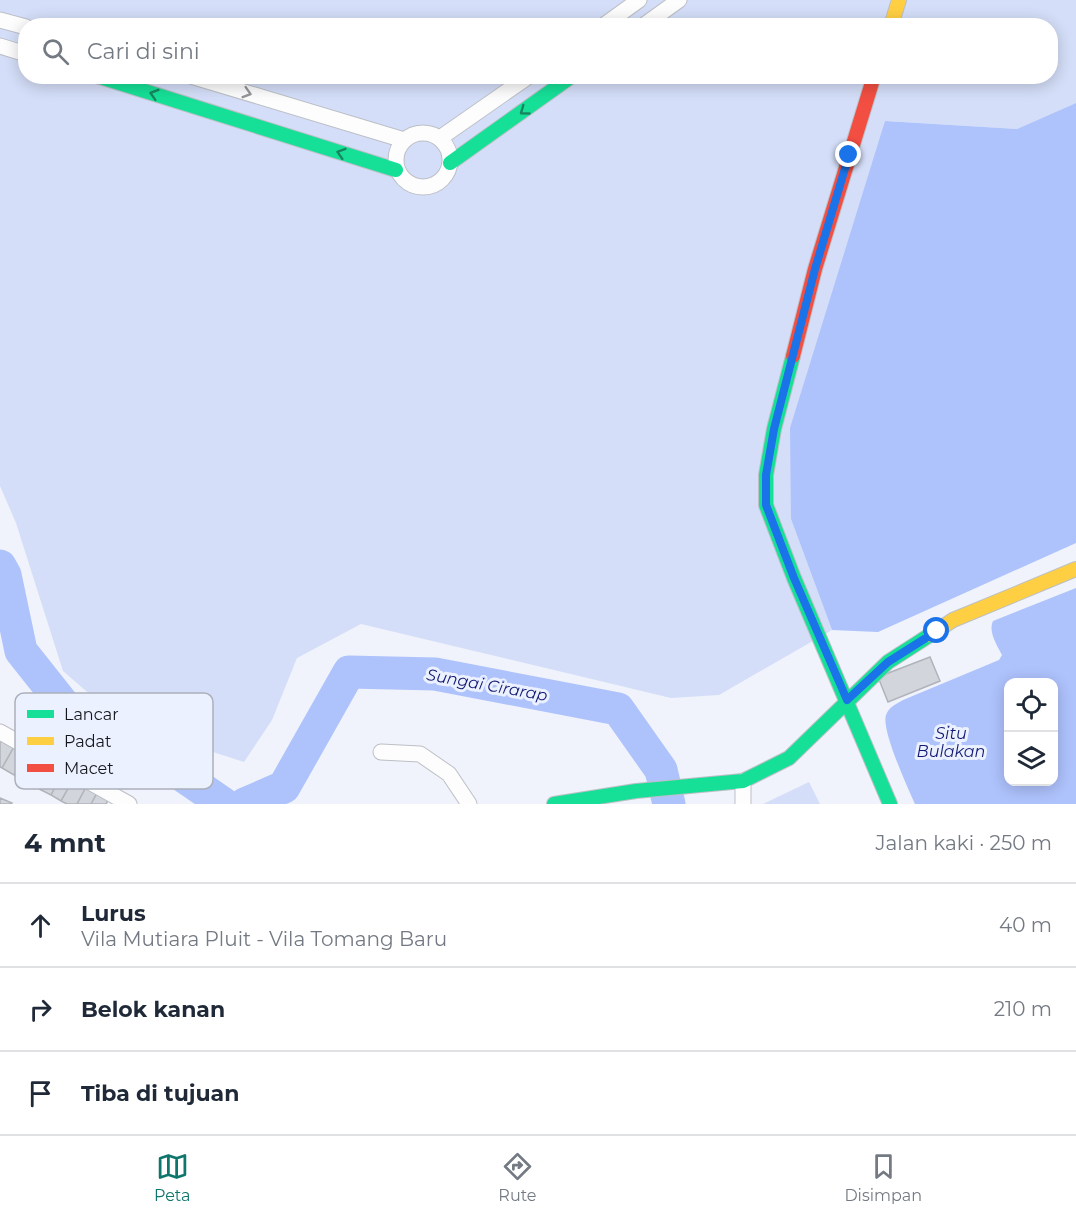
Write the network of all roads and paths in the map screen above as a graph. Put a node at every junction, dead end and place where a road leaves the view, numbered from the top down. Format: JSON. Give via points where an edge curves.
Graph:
{"nodes":[{"id":1,"x":639,"y":0,"type":"edge"},
{"id":2,"x":679,"y":0,"type":"edge"},
{"id":3,"x":899,"y":0,"type":"edge"},
{"id":4,"x":614,"y":18,"type":"edge"},
{"id":5,"x":654,"y":18,"type":"edge"},
{"id":6,"x":893,"y":18,"type":"edge"},
{"id":7,"x":0,"y":20,"type":"edge"},
{"id":8,"x":18,"y":25,"type":"edge"},
{"id":9,"x":0,"y":46,"type":"edge"},
{"id":10,"x":18,"y":52,"type":"edge"},
{"id":11,"x":122,"y":84,"type":"edge"},
{"id":12,"x":218,"y":84,"type":"edge"},
{"id":13,"x":518,"y":84,"type":"edge"},
{"id":14,"x":561,"y":84,"type":"edge"},
{"id":15,"x":872,"y":84,"type":"edge"},
{"id":16,"x":440,"y":138,"type":"junction"},
{"id":17,"x":404,"y":140,"type":"junction"},
{"id":18,"x":450,"y":164,"type":"junction"},
{"id":19,"x":396,"y":170,"type":"junction"},
{"id":20,"x":1076,"y":569,"type":"edge"},
{"id":21,"x":847,"y":700,"type":"junction"},
{"id":22,"x":0,"y":732,"type":"edge"},
{"id":23,"x":15,"y":740,"type":"edge"},
{"id":24,"x":381,"y":752,"type":"dead end"},
{"id":25,"x":743,"y":781,"type":"junction"},
{"id":26,"x":102,"y":789,"type":"edge"},
{"id":27,"x":582,"y":802,"type":"edge"},
{"id":28,"x":129,"y":804,"type":"edge"},
{"id":29,"x":469,"y":804,"type":"edge"},
{"id":30,"x":554,"y":804,"type":"edge"},
{"id":31,"x":743,"y":804,"type":"edge"},
{"id":32,"x":890,"y":804,"type":"edge"}],
"edges":[{"from":1,"to":4,"type":"street"},
{"from":2,"to":5,"type":"street"},
{"from":3,"to":6,"type":"street"},
{"from":7,"to":8,"type":"street"},
{"from":9,"to":10,"type":"street"},
{"from":19,"to":11,"type":"street","one_way":true},
{"from":12,"to":17,"type":"street","one_way":true},
{"from":13,"to":16,"type":"street"},
{"from":14,"to":18,"type":"street","one_way":true},
{"from":15,"to":21,"type":"street","via":[[815,269],[766,475],[766,505]]},
{"from":16,"to":17,"type":"street","via":[[422,132]]},
{"from":16,"to":18,"type":"street","via":[[450,154]]},
{"from":17,"to":19,"type":"street","via":[[395,156]]},
{"from":18,"to":19,"type":"street","via":[[441,180],[424,187],[406,182]]},
{"from":20,"to":21,"type":"street","via":[[954,620],[888,662]]},
{"from":21,"to":25,"type":"street","via":[[789,758]]},
{"from":21,"to":32,"type":"street"},
{"from":22,"to":23,"type":"street"},
{"from":24,"to":29,"type":"street","via":[[420,754],[448,774]]},
{"from":25,"to":27,"type":"street","via":[[636,791]]},
{"from":25,"to":31,"type":"street"},
{"from":26,"to":28,"type":"street"},
{"from":27,"to":30,"type":"street"}]}
